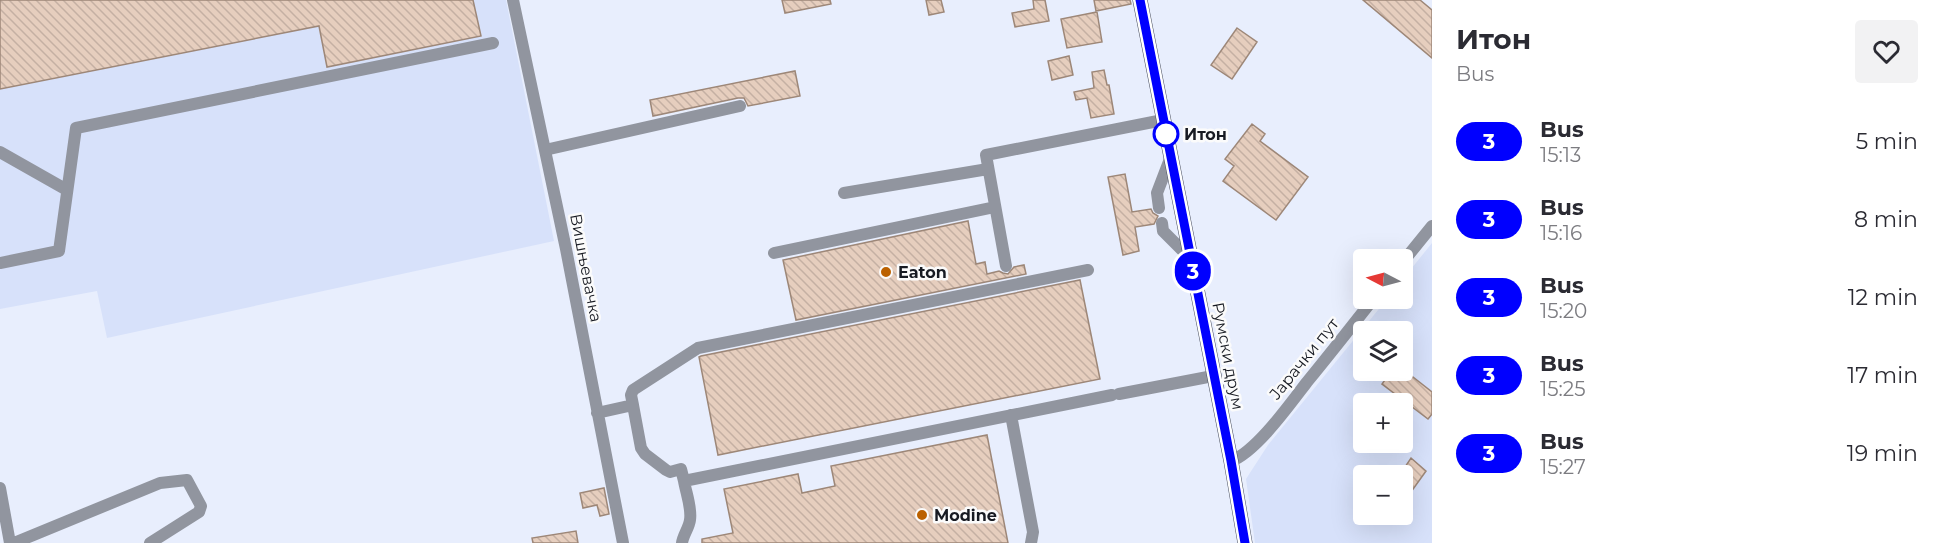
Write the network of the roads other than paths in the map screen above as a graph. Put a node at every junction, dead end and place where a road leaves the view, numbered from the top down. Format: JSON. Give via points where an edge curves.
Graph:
{"nodes":[{"id":1,"x":513,"y":0,"type":"edge"},
{"id":2,"x":1140,"y":0,"type":"edge"},
{"id":3,"x":493,"y":43,"type":"dead end"},
{"id":4,"x":740,"y":106,"type":"dead end"},
{"id":5,"x":1163,"y":120,"type":"junction"},
{"id":6,"x":545,"y":150,"type":"junction"},
{"id":7,"x":0,"y":152,"type":"edge"},
{"id":8,"x":1170,"y":159,"type":"junction"},
{"id":9,"x":988,"y":169,"type":"junction"},
{"id":10,"x":67,"y":190,"type":"junction"},
{"id":11,"x":844,"y":194,"type":"dead end"},
{"id":12,"x":995,"y":207,"type":"junction"},
{"id":13,"x":1160,"y":208,"type":"dead end"},
{"id":14,"x":1162,"y":223,"type":"dead end"},
{"id":15,"x":1432,"y":226,"type":"edge"},
{"id":16,"x":1413,"y":249,"type":"edge"},
{"id":17,"x":774,"y":253,"type":"dead end"},
{"id":18,"x":1191,"y":259,"type":"junction"},
{"id":19,"x":0,"y":263,"type":"edge"},
{"id":20,"x":1006,"y":266,"type":"dead end"},
{"id":21,"x":1088,"y":270,"type":"dead end"},
{"id":22,"x":1365,"y":309,"type":"edge"},
{"id":23,"x":1213,"y":376,"type":"junction"},
{"id":24,"x":633,"y":405,"type":"junction"},
{"id":25,"x":597,"y":413,"type":"junction"},
{"id":26,"x":1011,"y":415,"type":"junction"},
{"id":27,"x":1231,"y":461,"type":"junction"},
{"id":28,"x":684,"y":481,"type":"junction"},
{"id":29,"x":0,"y":488,"type":"edge"},
{"id":30,"x":33,"y":539,"type":"edge"},
{"id":31,"x":12,"y":543,"type":"edge"},
{"id":32,"x":150,"y":543,"type":"edge"},
{"id":33,"x":623,"y":543,"type":"edge"},
{"id":34,"x":682,"y":543,"type":"edge"},
{"id":35,"x":1031,"y":543,"type":"edge"},
{"id":36,"x":1245,"y":543,"type":"edge"}],
"edges":[{"from":1,"to":6,"type":"street","name":"Вишњевачка"},
{"from":2,"to":5,"type":"main road","name":"Румски друм"},
{"from":3,"to":10,"type":"street","via":[[76,128]]},
{"from":4,"to":6,"type":"street"},
{"from":5,"to":8,"type":"main road","name":"Румски друм"},
{"from":5,"to":9,"type":"street","via":[[986,154]]},
{"from":6,"to":25,"type":"street","name":"Вишњевачка"},
{"from":7,"to":10,"type":"street"},
{"from":8,"to":13,"type":"street","via":[[1157,193]]},
{"from":8,"to":18,"type":"main road","name":"Румски друм"},
{"from":9,"to":11,"type":"street"},
{"from":9,"to":12,"type":"street"},
{"from":10,"to":19,"type":"street","via":[[59,251]]},
{"from":12,"to":17,"type":"street"},
{"from":12,"to":20,"type":"street"},
{"from":14,"to":18,"type":"street","via":[[1163,231]]},
{"from":15,"to":16,"type":"street"},
{"from":18,"to":23,"type":"main road","name":"Румски друм"},
{"from":21,"to":24,"type":"street","via":[[698,348],[633,390]]},
{"from":22,"to":27,"type":"street","name":"Јарачки пут","via":[[1280,415],[1247,452]]},
{"from":23,"to":26,"type":"street"},
{"from":23,"to":27,"type":"main road","name":"Румски друм"},
{"from":24,"to":25,"type":"street"},
{"from":24,"to":28,"type":"street","via":[[645,454],[670,472],[681,469]]},
{"from":25,"to":33,"type":"street","name":"Вишњевачка"},
{"from":26,"to":28,"type":"street"},
{"from":26,"to":35,"type":"street","via":[[1033,532]]},
{"from":27,"to":36,"type":"main road","name":"Румски друм"},
{"from":28,"to":34,"type":"street","via":[[690,522]]},
{"from":29,"to":31,"type":"street"},
{"from":30,"to":31,"type":"street"},
{"from":30,"to":32,"type":"street","via":[[160,483],[187,480],[201,506],[200,513]]}]}
